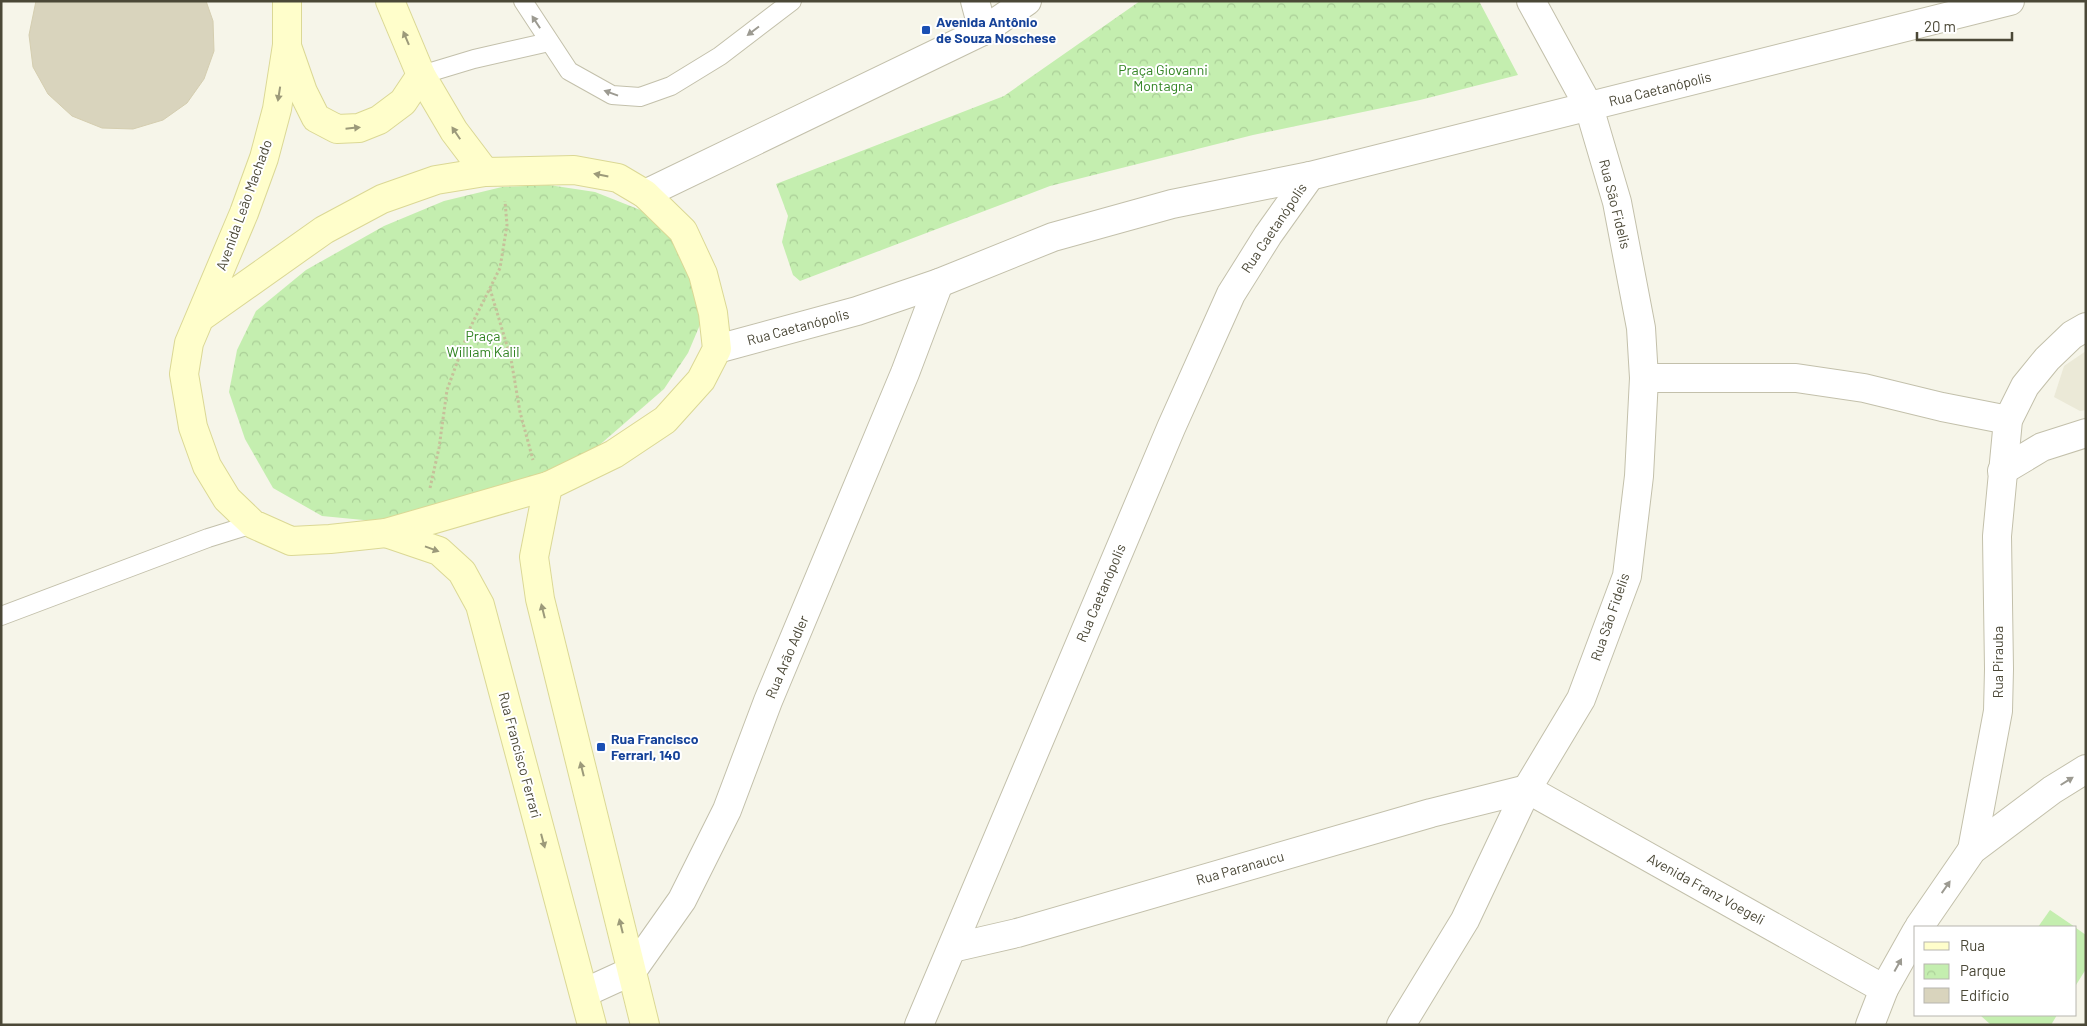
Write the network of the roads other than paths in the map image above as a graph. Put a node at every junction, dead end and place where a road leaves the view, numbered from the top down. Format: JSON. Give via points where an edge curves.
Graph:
{"nodes":[{"id":1,"x":287,"y":1,"type":"edge"},
{"id":2,"x":390,"y":1,"type":"edge"},
{"id":3,"x":523,"y":1,"type":"edge"},
{"id":4,"x":792,"y":1,"type":"edge"},
{"id":5,"x":974,"y":1,"type":"edge"},
{"id":6,"x":1026,"y":1,"type":"edge"},
{"id":7,"x":1531,"y":1,"type":"edge"},
{"id":8,"x":2010,"y":1,"type":"edge"},
{"id":9,"x":983,"y":31,"type":"junction"},
{"id":10,"x":549,"y":42,"type":"junction"},
{"id":11,"x":287,"y":46,"type":"junction"},
{"id":12,"x":421,"y":75,"type":"junction"},
{"id":13,"x":1589,"y":107,"type":"junction"},
{"id":14,"x":492,"y":171,"type":"junction"},
{"id":15,"x":1310,"y":176,"type":"junction"},
{"id":16,"x":645,"y":194,"type":"junction"},
{"id":17,"x":939,"y":283,"type":"junction"},
{"id":18,"x":201,"y":317,"type":"junction"},
{"id":19,"x":2086,"y":327,"type":"edge"},
{"id":20,"x":717,"y":349,"type":"junction"},
{"id":21,"x":1644,"y":378,"type":"junction"},
{"id":22,"x":2008,"y":420,"type":"junction"},
{"id":23,"x":2086,"y":434,"type":"edge"},
{"id":24,"x":2002,"y":471,"type":"junction"},
{"id":25,"x":548,"y":486,"type":"junction"},
{"id":26,"x":253,"y":524,"type":"junction"},
{"id":27,"x":386,"y":533,"type":"junction"},
{"id":28,"x":1,"y":616,"type":"edge"},
{"id":29,"x":2086,"y":769,"type":"edge"},
{"id":30,"x":1528,"y":789,"type":"junction"},
{"id":31,"x":1972,"y":850,"type":"junction"},
{"id":32,"x":1920,"y":926,"type":"edge"},
{"id":33,"x":1914,"y":936,"type":"edge"},
{"id":34,"x":952,"y":948,"type":"junction"},
{"id":35,"x":632,"y":970,"type":"junction"},
{"id":36,"x":1884,"y":989,"type":"junction"},
{"id":37,"x":584,"y":993,"type":"junction"},
{"id":38,"x":592,"y":1025,"type":"edge"},
{"id":39,"x":645,"y":1025,"type":"edge"},
{"id":40,"x":919,"y":1025,"type":"edge"},
{"id":41,"x":1401,"y":1025,"type":"edge"},
{"id":42,"x":1870,"y":1025,"type":"edge"}],
"edges":[{"from":1,"to":11,"type":"main road","name":"Avenida Leão Machado"},
{"from":12,"to":2,"type":"main road","one_way":true},
{"from":10,"to":3,"type":"lane","one_way":true},
{"from":4,"to":10,"type":"lane","one_way":true,"via":[[720,56],[671,86],[640,97],[612,95],[569,71]]},
{"from":5,"to":9,"type":"street"},
{"from":6,"to":9,"type":"street"},
{"from":7,"to":13,"type":"street","name":"Rua São Fidelis"},
{"from":8,"to":13,"type":"street","name":"Rua Caetanópolis"},
{"from":9,"to":16,"type":"street"},
{"from":10,"to":12,"type":"lane"},
{"from":11,"to":12,"type":"main road","one_way":true,"via":[[316,118],[336,130],[359,128],[379,120],[403,102]]},
{"from":11,"to":18,"type":"main road","name":"Avenida Leão Machado","one_way":true,"via":[[277,109],[264,158]]},
{"from":14,"to":12,"type":"main road","one_way":true,"via":[[454,130]]},
{"from":13,"to":15,"type":"street","name":"Rua Caetanópolis"},
{"from":13,"to":21,"type":"street","name":"Rua São Fidelis","via":[[1617,202],[1631,268],[1641,328]]},
{"from":16,"to":14,"type":"main road","one_way":true,"via":[[618,178],[574,170]]},
{"from":14,"to":18,"type":"main road","via":[[436,180],[382,199],[324,230]]},
{"from":15,"to":17,"type":"street","name":"Rua Caetanópolis","via":[[1172,204],[1053,237]]},
{"from":15,"to":34,"type":"street","name":"Rua Caetanópolis","via":[[1231,294],[1171,428]]},
{"from":16,"to":20,"type":"main road","via":[[683,231],[703,274],[713,313]]},
{"from":17,"to":20,"type":"street","name":"Rua Caetanópolis","via":[[857,310]]},
{"from":17,"to":35,"type":"street","name":"Rua Arão Adler","via":[[768,701],[727,810],[682,900]]},
{"from":18,"to":26,"type":"main road","via":[[189,343],[184,374],[193,427],[207,466],[227,499]]},
{"from":19,"to":22,"type":"street","name":"Rua Pirauba","via":[[2072,335],[2025,386]]},
{"from":20,"to":25,"type":"main road","via":[[701,380],[665,420],[614,454]]},
{"from":21,"to":22,"type":"street","via":[[1796,378],[1864,388]]},
{"from":21,"to":30,"type":"street","name":"Rua São Fidelis","via":[[1639,476],[1627,576],[1581,699]]},
{"from":22,"to":24,"type":"street","name":"Rua Pirauba"},
{"from":23,"to":24,"type":"street","via":[[2042,447]]},
{"from":24,"to":31,"type":"street","name":"Rua Pirauba","via":[[1997,536],[1998,711]]},
{"from":25,"to":27,"type":"main road"},
{"from":35,"to":25,"type":"main road","one_way":true,"via":[[540,599],[534,557]]},
{"from":26,"to":27,"type":"main road","via":[[290,541]]},
{"from":26,"to":28,"type":"lane"},
{"from":27,"to":37,"type":"main road","name":"Rua Francisco Ferrari","one_way":true,"via":[[439,552],[462,572],[480,605]]},
{"from":31,"to":29,"type":"street","one_way":true,"via":[[2052,790]]},
{"from":30,"to":34,"type":"street","name":"Rua Paranaucu","via":[[1430,813],[1017,933]]},
{"from":30,"to":36,"type":"street","name":"Avenida Franz Voegeli"},
{"from":30,"to":41,"type":"street","name":"Rua São Fidelis","via":[[1465,920]]},
{"from":32,"to":31,"type":"street","one_way":true},
{"from":36,"to":33,"type":"street","one_way":true},
{"from":34,"to":40,"type":"street","name":"Rua Caetanópolis"},
{"from":35,"to":37,"type":"street","name":"Rua Arão Adler"},
{"from":35,"to":39,"type":"main road"},
{"from":36,"to":42,"type":"street"},
{"from":37,"to":38,"type":"main road","name":"Rua Francisco Ferrari"}]}
